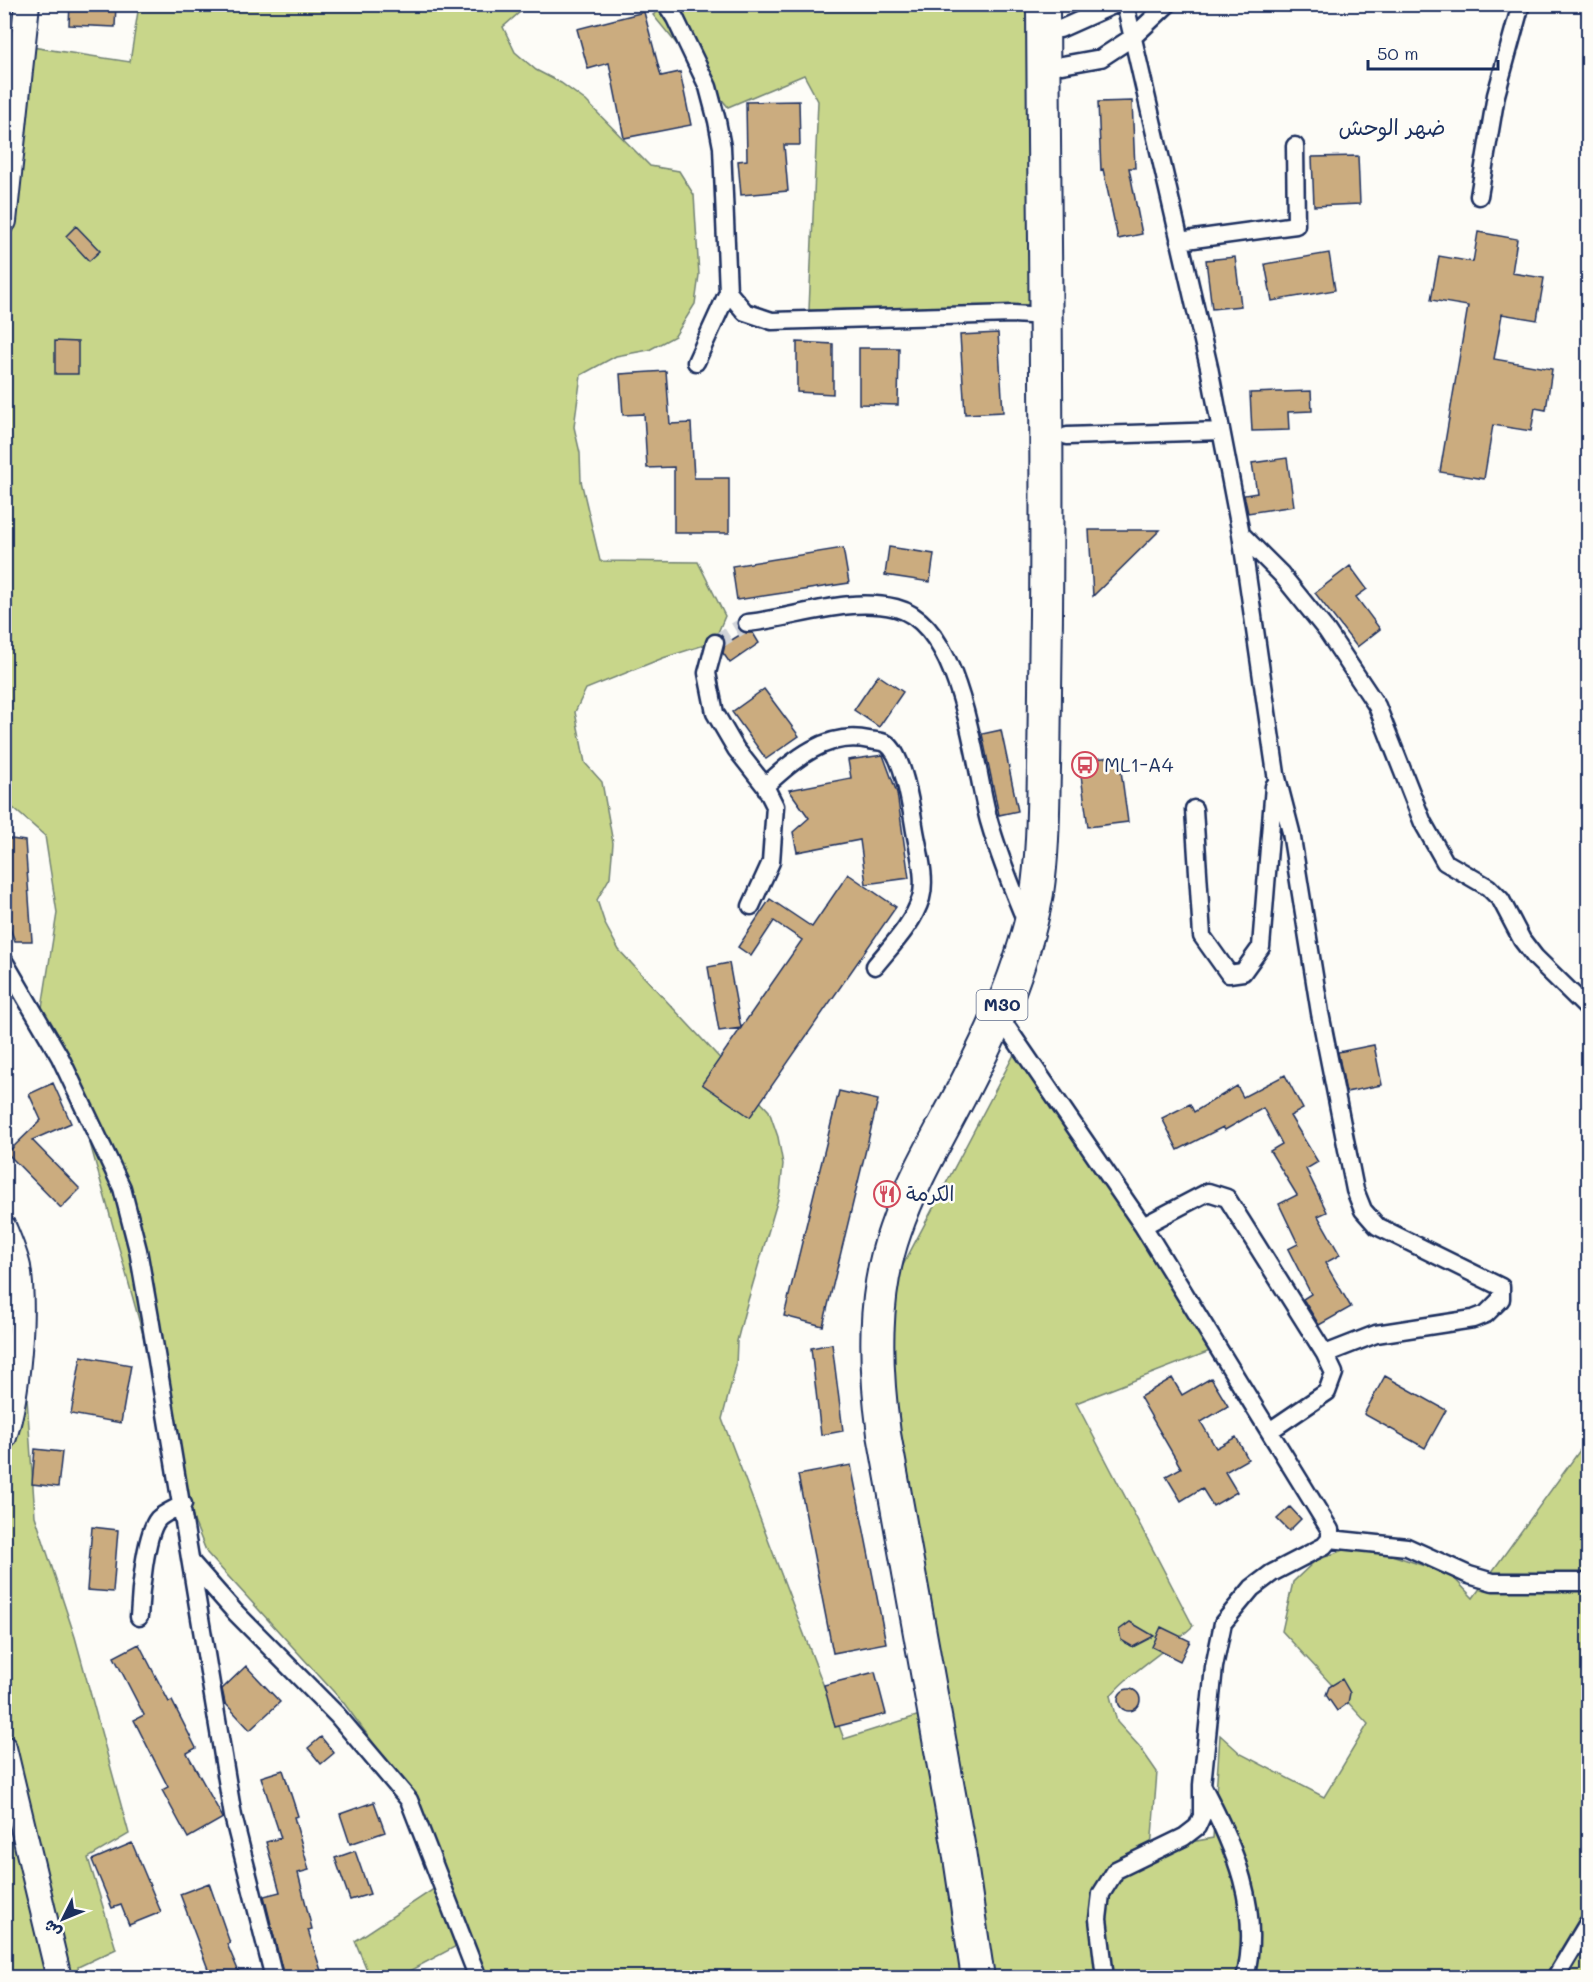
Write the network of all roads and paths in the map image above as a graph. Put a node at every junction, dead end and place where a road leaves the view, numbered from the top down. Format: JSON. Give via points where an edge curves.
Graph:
{"nodes":[{"id":1,"x":27,"y":4,"type":"edge"},
{"id":2,"x":666,"y":4,"type":"edge"},
{"id":3,"x":1116,"y":4,"type":"edge"},
{"id":4,"x":1125,"y":4,"type":"edge"},
{"id":5,"x":1168,"y":4,"type":"edge"},
{"id":6,"x":1521,"y":4,"type":"edge"},
{"id":7,"x":1055,"y":13,"type":"edge"},
{"id":8,"x":1132,"y":37,"type":"junction"},
{"id":9,"x":1062,"y":65,"type":"junction"},
{"id":10,"x":1295,"y":146,"type":"dead end"},
{"id":11,"x":1479,"y":196,"type":"dead end"},
{"id":12,"x":4,"y":221,"type":"edge"},
{"id":13,"x":1179,"y":241,"type":"junction"},
{"id":14,"x":728,"y":292,"type":"junction"},
{"id":15,"x":1045,"y":316,"type":"junction"},
{"id":16,"x":696,"y":362,"type":"dead end"},
{"id":17,"x":1221,"y":431,"type":"junction"},
{"id":18,"x":1067,"y":436,"type":"junction"},
{"id":19,"x":1241,"y":534,"type":"junction"},
{"id":20,"x":747,"y":623,"type":"tunnel mouth"},
{"id":21,"x":715,"y":643,"type":"tunnel mouth"},
{"id":22,"x":1276,"y":774,"type":"junction"},
{"id":23,"x":765,"y":786,"type":"junction"},
{"id":24,"x":1194,"y":808,"type":"dead end"},
{"id":25,"x":751,"y":906,"type":"dead end"},
{"id":26,"x":1029,"y":931,"type":"junction"},
{"id":27,"x":4,"y":961,"type":"edge"},
{"id":28,"x":875,"y":966,"type":"dead end"},
{"id":29,"x":1588,"y":1009,"type":"edge"},
{"id":30,"x":1008,"y":1029,"type":"junction"},
{"id":31,"x":1143,"y":1226,"type":"junction"},
{"id":32,"x":4,"y":1228,"type":"edge"},
{"id":33,"x":1325,"y":1354,"type":"junction"},
{"id":34,"x":1271,"y":1430,"type":"junction"},
{"id":35,"x":4,"y":1437,"type":"edge"},
{"id":36,"x":183,"y":1504,"type":"junction"},
{"id":37,"x":1330,"y":1539,"type":"junction"},
{"id":38,"x":192,"y":1563,"type":"junction"},
{"id":39,"x":1588,"y":1582,"type":"edge"},
{"id":40,"x":139,"y":1617,"type":"dead end"},
{"id":41,"x":4,"y":1748,"type":"edge"},
{"id":42,"x":1202,"y":1785,"type":"junction"},
{"id":43,"x":1588,"y":1923,"type":"edge"},
{"id":44,"x":59,"y":1977,"type":"edge"},
{"id":45,"x":274,"y":1977,"type":"edge"},
{"id":46,"x":478,"y":1977,"type":"edge"},
{"id":47,"x":978,"y":1977,"type":"edge"},
{"id":48,"x":994,"y":1977,"type":"edge"},
{"id":49,"x":1105,"y":1977,"type":"edge"},
{"id":50,"x":1245,"y":1977,"type":"edge"},
{"id":51,"x":1555,"y":1977,"type":"edge"}],
"edges":[{"from":1,"to":12,"type":"main road"},
{"from":2,"to":14,"type":"street","via":[[708,87],[717,121],[722,147]]},
{"from":3,"to":7,"type":"street"},
{"from":4,"to":8,"type":"street"},
{"from":5,"to":8,"type":"street"},
{"from":6,"to":11,"type":"street","via":[[1496,95]]},
{"from":7,"to":9,"type":"highway","number":"M30"},
{"from":7,"to":15,"type":"highway","number":"M30"},
{"from":8,"to":9,"type":"street","via":[[1101,58]]},
{"from":8,"to":13,"type":"street"},
{"from":9,"to":18,"type":"highway","number":"M30"},
{"from":10,"to":13,"type":"street","via":[[1296,225]]},
{"from":13,"to":17,"type":"street"},
{"from":14,"to":15,"type":"street","via":[[745,312],[772,321]]},
{"from":14,"to":16,"type":"street"},
{"from":15,"to":26,"type":"highway","number":"M30","via":[[1048,509],[1043,824]]},
{"from":17,"to":18,"type":"street"},
{"from":17,"to":19,"type":"street"},
{"from":18,"to":30,"type":"highway","number":"M30","via":[[1061,826],[1055,896],[1043,940]]},
{"from":19,"to":22,"type":"street"},
{"from":19,"to":29,"type":"street","via":[[1281,574],[1327,631],[1377,706],[1423,823],[1444,862],[1488,886],[1501,900],[1534,957]]},
{"from":20,"to":26,"type":"street","via":[[822,608],[874,605],[898,609],[917,620],[938,642],[964,704],[990,822]]},
{"from":21,"to":23,"type":"street","via":[[707,673],[715,713],[736,749]]},
{"from":22,"to":24,"type":"street","via":[[1261,947],[1243,972],[1229,974],[1202,936]]},
{"from":22,"to":33,"type":"street","via":[[1291,832],[1348,1164],[1363,1210],[1377,1226],[1501,1287],[1501,1299],[1486,1314],[1376,1334]]},
{"from":23,"to":25,"type":"street","via":[[775,806],[775,832],[771,862]]},
{"from":23,"to":28,"type":"street","via":[[795,759],[838,738],[886,744],[897,757],[912,809],[922,896],[914,914]]},
{"from":26,"to":47,"type":"highway","number":"M30","via":[[1023,957],[974,1070],[914,1184],[894,1232],[879,1301],[878,1391],[884,1434],[962,1866]]},
{"from":27,"to":36,"type":"street","via":[[60,1057],[122,1188],[138,1250]]},
{"from":30,"to":31,"type":"street"},
{"from":30,"to":48,"type":"highway","number":"M30","via":[[940,1159],[913,1228],[901,1285],[894,1367],[904,1449],[983,1875]]},
{"from":31,"to":33,"type":"street","via":[[1208,1192],[1227,1198]]},
{"from":31,"to":34,"type":"street"},
{"from":32,"to":35,"type":"main road","via":[[18,1266],[19,1291],[18,1355]]},
{"from":33,"to":34,"type":"street","via":[[1334,1373],[1327,1392]]},
{"from":34,"to":37,"type":"street","via":[[1330,1530]]},
{"from":36,"to":38,"type":"street"},
{"from":36,"to":40,"type":"street","via":[[159,1517],[153,1527],[141,1577]]},
{"from":37,"to":39,"type":"street","via":[[1407,1547],[1493,1582]]},
{"from":37,"to":42,"type":"street","via":[[1317,1552],[1272,1573],[1252,1588],[1223,1623],[1214,1667]]},
{"from":38,"to":45,"type":"street","via":[[233,1816]]},
{"from":38,"to":46,"type":"street","via":[[337,1715],[409,1800]]},
{"from":41,"to":44,"type":"main road"},
{"from":42,"to":49,"type":"street","via":[[1202,1816],[1197,1827],[1116,1869],[1101,1894],[1098,1919]]},
{"from":42,"to":50,"type":"street","via":[[1248,1893],[1251,1923]]},
{"from":43,"to":51,"type":"street"}]}
